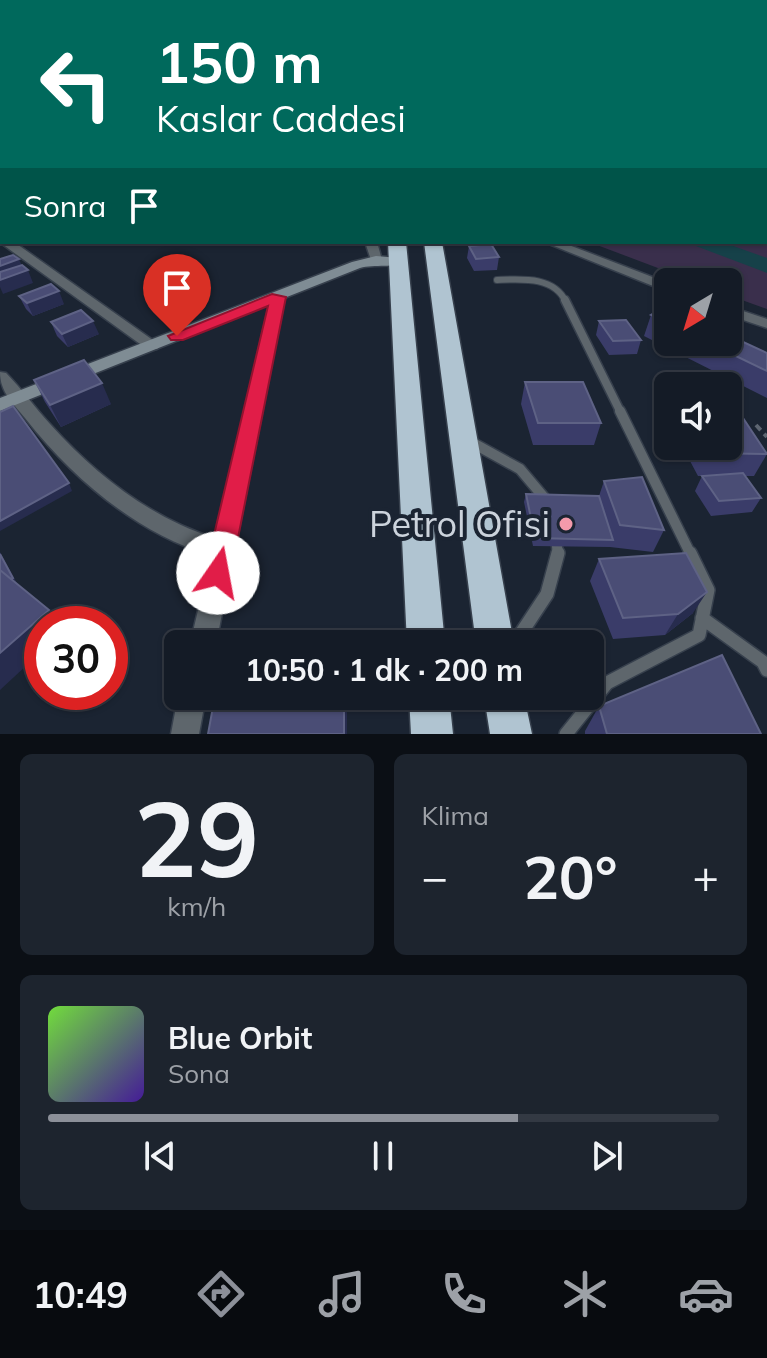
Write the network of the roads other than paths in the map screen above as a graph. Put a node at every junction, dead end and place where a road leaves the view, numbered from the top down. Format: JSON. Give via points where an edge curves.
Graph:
{"nodes":[{"id":1,"x":9,"y":244,"type":"edge"},
{"id":2,"x":433,"y":244,"type":"edge"},
{"id":3,"x":555,"y":244,"type":"edge"},
{"id":4,"x":390,"y":255,"type":"edge"},
{"id":5,"x":497,"y":280,"type":"dead end"},
{"id":6,"x":654,"y":283,"type":"edge"},
{"id":7,"x":278,"y":297,"type":"junction"},
{"id":8,"x":742,"y":315,"type":"edge"},
{"id":9,"x":767,"y":324,"type":"edge"},
{"id":10,"x":152,"y":346,"type":"junction"},
{"id":11,"x":0,"y":377,"type":"edge"},
{"id":12,"x":10,"y":401,"type":"edge"},
{"id":13,"x":463,"y":437,"type":"junction"},
{"id":14,"x":550,"y":514,"type":"edge"},
{"id":15,"x":554,"y":527,"type":"edge"},
{"id":16,"x":223,"y":550,"type":"junction"},
{"id":17,"x":702,"y":618,"type":"junction"},
{"id":18,"x":206,"y":630,"type":"edge"},
{"id":19,"x":425,"y":630,"type":"edge"},
{"id":20,"x":493,"y":630,"type":"edge"},
{"id":21,"x":524,"y":630,"type":"edge"},
{"id":22,"x":767,"y":670,"type":"edge"},
{"id":23,"x":189,"y":710,"type":"edge"},
{"id":24,"x":430,"y":710,"type":"edge"},
{"id":25,"x":507,"y":710,"type":"edge"},
{"id":26,"x":185,"y":734,"type":"edge"},
{"id":27,"x":432,"y":734,"type":"edge"},
{"id":28,"x":511,"y":734,"type":"edge"},
{"id":29,"x":566,"y":734,"type":"edge"}],
"edges":[{"from":1,"to":10,"type":"street"},
{"from":2,"to":13,"type":"highway"},
{"from":3,"to":6,"type":"street"},
{"from":4,"to":7,"type":"street"},
{"from":4,"to":19,"type":"highway"},
{"from":5,"to":17,"type":"lane","via":[[534,279],[561,291],[708,590]]},
{"from":7,"to":10,"type":"street"},
{"from":7,"to":16,"type":"street"},
{"from":8,"to":9,"type":"street"},
{"from":10,"to":12,"type":"street"},
{"from":11,"to":12,"type":"street"},
{"from":12,"to":16,"type":"street","via":[[115,495],[174,535]]},
{"from":13,"to":14,"type":"lane","via":[[520,469],[547,500]]},
{"from":13,"to":20,"type":"highway"},
{"from":15,"to":21,"type":"lane","via":[[560,555],[550,592]]},
{"from":16,"to":18,"type":"street"},
{"from":17,"to":22,"type":"lane"},
{"from":17,"to":29,"type":"lane","via":[[699,635],[607,683]]},
{"from":23,"to":26,"type":"street"},
{"from":24,"to":27,"type":"highway"},
{"from":25,"to":28,"type":"highway"}]}
